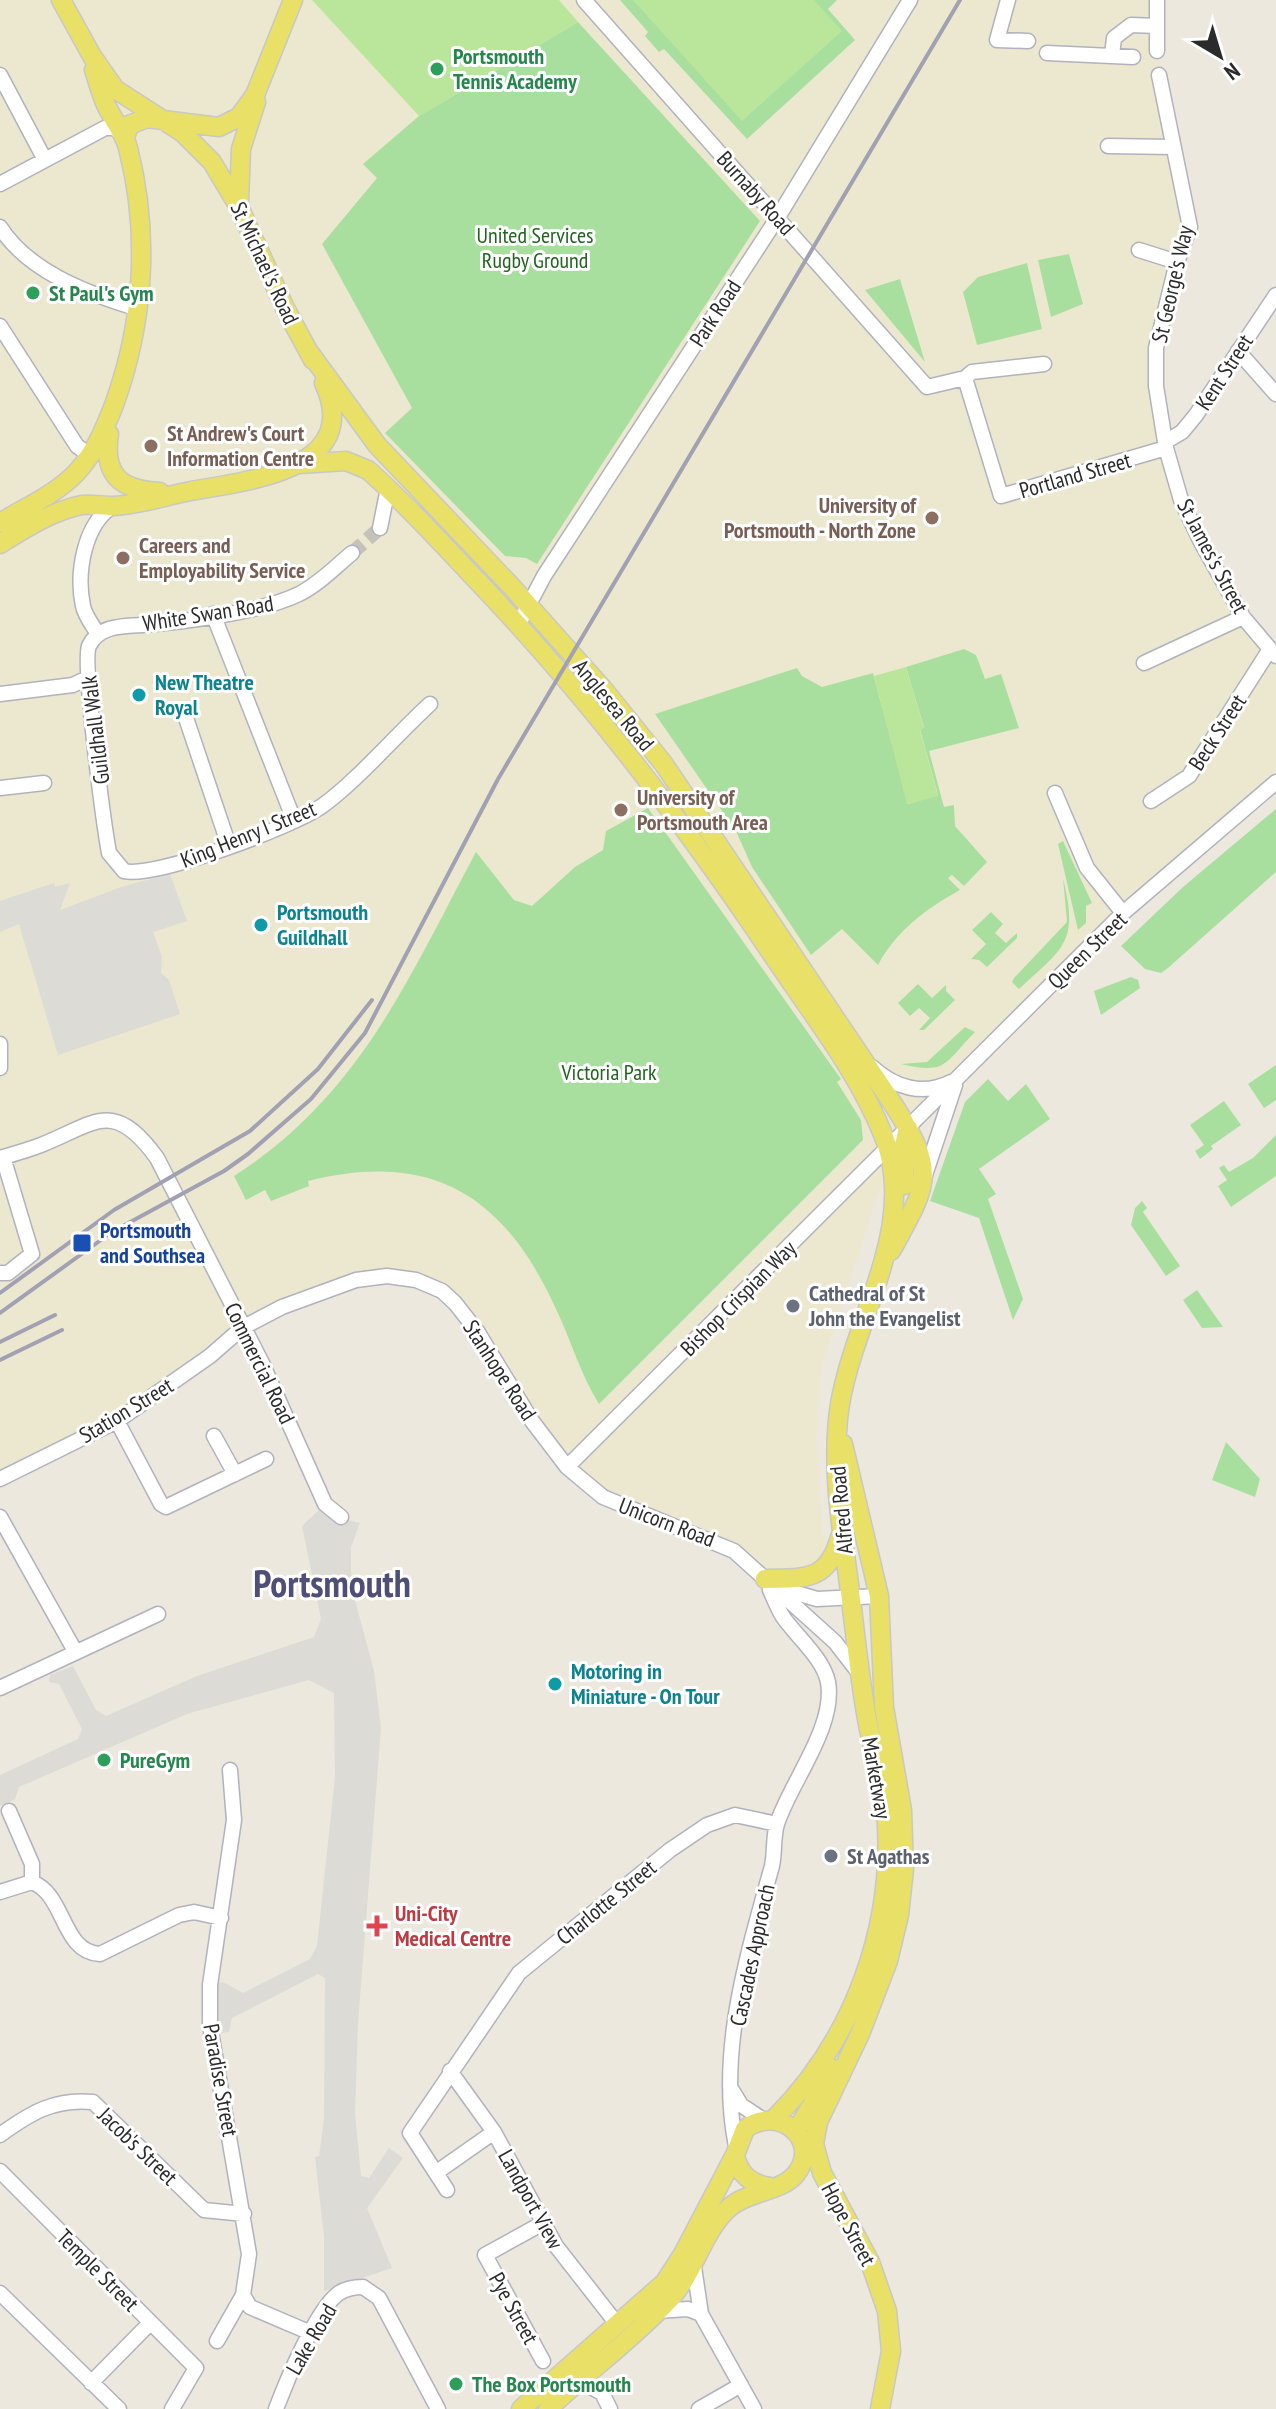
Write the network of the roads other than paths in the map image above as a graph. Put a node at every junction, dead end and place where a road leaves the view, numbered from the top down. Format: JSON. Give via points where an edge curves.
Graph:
{"nodes":[{"id":1,"x":61,"y":0,"type":"edge"},
{"id":2,"x":293,"y":0,"type":"edge"},
{"id":3,"x":584,"y":0,"type":"edge"},
{"id":4,"x":910,"y":0,"type":"edge"},
{"id":5,"x":1008,"y":0,"type":"edge"},
{"id":6,"x":1157,"y":0,"type":"edge"},
{"id":7,"x":1157,"y":26,"type":"junction"},
{"id":8,"x":1028,"y":41,"type":"dead end"},
{"id":9,"x":87,"y":48,"type":"junction"},
{"id":10,"x":1157,"y":51,"type":"dead end"},
{"id":11,"x":1047,"y":53,"type":"dead end"},
{"id":12,"x":1112,"y":55,"type":"junction"},
{"id":13,"x":1133,"y":57,"type":"dead end"},
{"id":14,"x":266,"y":69,"type":"junction"},
{"id":15,"x":0,"y":75,"type":"edge"},
{"id":16,"x":1159,"y":75,"type":"dead end"},
{"id":17,"x":164,"y":120,"type":"junction"},
{"id":18,"x":125,"y":138,"type":"junction"},
{"id":19,"x":1108,"y":146,"type":"dead end"},
{"id":20,"x":1173,"y":147,"type":"junction"},
{"id":21,"x":45,"y":160,"type":"junction"},
{"id":22,"x":0,"y":184,"type":"edge"},
{"id":23,"x":240,"y":209,"type":"junction"},
{"id":24,"x":778,"y":217,"type":"junction"},
{"id":25,"x":0,"y":227,"type":"edge"},
{"id":26,"x":1139,"y":250,"type":"dead end"},
{"id":27,"x":1177,"y":262,"type":"junction"},
{"id":28,"x":1276,"y":295,"type":"edge"},
{"id":29,"x":139,"y":304,"type":"junction"},
{"id":30,"x":0,"y":326,"type":"edge"},
{"id":31,"x":1238,"y":351,"type":"junction"},
{"id":32,"x":309,"y":352,"type":"junction"},
{"id":33,"x":1044,"y":364,"type":"dead end"},
{"id":34,"x":965,"y":378,"type":"junction"},
{"id":35,"x":1276,"y":394,"type":"edge"},
{"id":36,"x":110,"y":415,"type":"junction"},
{"id":37,"x":1165,"y":445,"type":"junction"},
{"id":38,"x":91,"y":456,"type":"junction"},
{"id":39,"x":300,"y":464,"type":"junction"},
{"id":40,"x":388,"y":488,"type":"junction"},
{"id":41,"x":195,"y":491,"type":"junction"},
{"id":42,"x":113,"y":506,"type":"junction"},
{"id":43,"x":0,"y":523,"type":"edge"},
{"id":44,"x":380,"y":528,"type":"tunnel mouth"},
{"id":45,"x":0,"y":544,"type":"edge"},
{"id":46,"x":352,"y":553,"type":"tunnel mouth"},
{"id":47,"x":528,"y":606,"type":"junction"},
{"id":48,"x":213,"y":614,"type":"junction"},
{"id":49,"x":1243,"y":617,"type":"junction"},
{"id":50,"x":518,"y":625,"type":"junction"},
{"id":51,"x":98,"y":634,"type":"junction"},
{"id":52,"x":1273,"y":653,"type":"edge"},
{"id":53,"x":1144,"y":663,"type":"dead end"},
{"id":54,"x":87,"y":678,"type":"junction"},
{"id":55,"x":0,"y":694,"type":"edge"},
{"id":56,"x":430,"y":704,"type":"dead end"},
{"id":57,"x":185,"y":715,"type":"dead end"},
{"id":58,"x":1276,"y":782,"type":"edge"},
{"id":59,"x":44,"y":783,"type":"dead end"},
{"id":60,"x":0,"y":788,"type":"edge"},
{"id":61,"x":1055,"y":793,"type":"dead end"},
{"id":62,"x":1151,"y":801,"type":"dead end"},
{"id":63,"x":294,"y":820,"type":"junction"},
{"id":64,"x":229,"y":846,"type":"junction"},
{"id":65,"x":124,"y":871,"type":"joint"},
{"id":66,"x":1123,"y":913,"type":"junction"},
{"id":67,"x":0,"y":1044,"type":"edge"},
{"id":68,"x":863,"y":1058,"type":"junction"},
{"id":69,"x":0,"y":1068,"type":"edge"},
{"id":70,"x":959,"y":1078,"type":"junction"},
{"id":71,"x":908,"y":1128,"type":"junction"},
{"id":72,"x":888,"y":1147,"type":"junction"},
{"id":73,"x":2,"y":1157,"type":"edge"},
{"id":74,"x":925,"y":1175,"type":"junction"},
{"id":75,"x":888,"y":1235,"type":"junction"},
{"id":76,"x":0,"y":1273,"type":"edge"},
{"id":77,"x":877,"y":1278,"type":"junction"},
{"id":78,"x":242,"y":1328,"type":"junction"},
{"id":79,"x":117,"y":1421,"type":"junction"},
{"id":80,"x":837,"y":1421,"type":"junction"},
{"id":81,"x":214,"y":1436,"type":"dead end"},
{"id":82,"x":266,"y":1459,"type":"dead end"},
{"id":83,"x":567,"y":1467,"type":"junction"},
{"id":84,"x":235,"y":1474,"type":"junction"},
{"id":85,"x":0,"y":1479,"type":"edge"},
{"id":86,"x":0,"y":1517,"type":"edge"},
{"id":87,"x":341,"y":1517,"type":"dead end"},
{"id":88,"x":841,"y":1530,"type":"junction"},
{"id":89,"x":765,"y":1579,"type":"junction"},
{"id":90,"x":878,"y":1590,"type":"junction"},
{"id":91,"x":852,"y":1605,"type":"junction"},
{"id":92,"x":158,"y":1614,"type":"dead end"},
{"id":93,"x":880,"y":1616,"type":"junction"},
{"id":94,"x":75,"y":1651,"type":"junction"},
{"id":95,"x":862,"y":1677,"type":"junction"},
{"id":96,"x":0,"y":1688,"type":"edge"},
{"id":97,"x":230,"y":1770,"type":"dead end"},
{"id":98,"x":9,"y":1811,"type":"dead end"},
{"id":99,"x":777,"y":1824,"type":"junction"},
{"id":100,"x":32,"y":1882,"type":"junction"},
{"id":101,"x":0,"y":1892,"type":"edge"},
{"id":102,"x":221,"y":1918,"type":"junction"},
{"id":103,"x":854,"y":2046,"type":"junction"},
{"id":104,"x":450,"y":2071,"type":"junction"},
{"id":105,"x":730,"y":2086,"type":"junction"},
{"id":106,"x":768,"y":2119,"type":"junction"},
{"id":107,"x":796,"y":2131,"type":"junction"},
{"id":108,"x":494,"y":2132,"type":"junction"},
{"id":109,"x":0,"y":2135,"type":"edge"},
{"id":110,"x":736,"y":2150,"type":"junction"},
{"id":111,"x":0,"y":2171,"type":"edge"},
{"id":112,"x":437,"y":2172,"type":"junction"},
{"id":113,"x":770,"y":2187,"type":"junction"},
{"id":114,"x":447,"y":2190,"type":"dead end"},
{"id":115,"x":236,"y":2214,"type":"junction"},
{"id":116,"x":543,"y":2223,"type":"junction"},
{"id":117,"x":694,"y":2267,"type":"junction"},
{"id":118,"x":0,"y":2293,"type":"edge"},
{"id":119,"x":243,"y":2295,"type":"junction"},
{"id":120,"x":657,"y":2311,"type":"junction"},
{"id":121,"x":701,"y":2314,"type":"junction"},
{"id":122,"x":150,"y":2323,"type":"junction"},
{"id":123,"x":617,"y":2324,"type":"junction"},
{"id":124,"x":311,"y":2333,"type":"junction"},
{"id":125,"x":217,"y":2341,"type":"dead end"},
{"id":126,"x":543,"y":2361,"type":"dead end"},
{"id":127,"x":578,"y":2380,"type":"junction"},
{"id":128,"x":91,"y":2383,"type":"junction"},
{"id":129,"x":741,"y":2385,"type":"junction"},
{"id":130,"x":119,"y":2409,"type":"edge"},
{"id":131,"x":172,"y":2409,"type":"edge"},
{"id":132,"x":276,"y":2409,"type":"edge"},
{"id":133,"x":438,"y":2409,"type":"edge"},
{"id":134,"x":521,"y":2409,"type":"edge"},
{"id":135,"x":548,"y":2409,"type":"edge"},
{"id":136,"x":610,"y":2409,"type":"edge"},
{"id":137,"x":699,"y":2409,"type":"edge"},
{"id":138,"x":754,"y":2409,"type":"edge"},
{"id":139,"x":880,"y":2409,"type":"edge"}],
"edges":[{"from":1,"to":9,"type":"main road"},
{"from":2,"to":14,"type":"main road"},
{"from":3,"to":24,"type":"street","name":"Burnaby Road"},
{"from":4,"to":24,"type":"street","name":"Park Road"},
{"from":5,"to":8,"type":"street","via":[[997,40]]},
{"from":6,"to":7,"type":"street"},
{"from":7,"to":10,"type":"street"},
{"from":7,"to":12,"type":"street","via":[[1131,25],[1114,38]]},
{"from":9,"to":17,"type":"main road","via":[[118,92]]},
{"from":9,"to":18,"type":"main road","via":[[105,104]]},
{"from":11,"to":12,"type":"street"},
{"from":12,"to":13,"type":"street"},
{"from":14,"to":17,"type":"main road","via":[[249,105],[233,122],[210,128]]},
{"from":14,"to":23,"type":"main road","via":[[241,149]]},
{"from":15,"to":21,"type":"street"},
{"from":16,"to":20,"type":"street","name":"St George's Way"},
{"from":17,"to":18,"type":"main road","via":[[134,121]]},
{"from":17,"to":23,"type":"main road","name":"St Michael's Road","via":[[206,155]]},
{"from":18,"to":21,"type":"street","via":[[115,128],[105,128]]},
{"from":18,"to":29,"type":"main road","via":[[141,223]]},
{"from":19,"to":20,"type":"street"},
{"from":20,"to":27,"type":"street","name":"St George's Way","via":[[1190,227]]},
{"from":21,"to":22,"type":"street"},
{"from":23,"to":32,"type":"main road","name":"St Michael's Road"},
{"from":24,"to":34,"type":"street","name":"Burnaby Road","via":[[927,387]]},
{"from":24,"to":47,"type":"street","name":"Park Road"},
{"from":25,"to":29,"type":"street","via":[[13,244],[63,281],[129,306]]},
{"from":26,"to":27,"type":"street"},
{"from":27,"to":37,"type":"street","name":"St George's Way","via":[[1156,348]]},
{"from":28,"to":31,"type":"street","name":"Kent Street"},
{"from":29,"to":36,"type":"main road","via":[[131,351]]},
{"from":30,"to":38,"type":"street","via":[[77,446]]},
{"from":31,"to":35,"type":"street"},
{"from":31,"to":37,"type":"street","name":"Kent Street","via":[[1196,415]]},
{"from":32,"to":39,"type":"main road","name":"St Michael's Road","via":[[330,399],[330,427],[321,446]]},
{"from":32,"to":47,"type":"main road","name":"Anglesea Road","via":[[377,445]]},
{"from":33,"to":34,"type":"street","via":[[972,372]]},
{"from":34,"to":37,"type":"street","name":"Portland Street","via":[[1001,496]]},
{"from":36,"to":38,"type":"main road"},
{"from":36,"to":41,"type":"main road","via":[[105,453],[118,478],[146,491]]},
{"from":37,"to":49,"type":"street","name":"St James's Street","via":[[1181,500]]},
{"from":38,"to":43,"type":"main road","via":[[68,481]]},
{"from":39,"to":40,"type":"main road","name":"Anglesea Road","via":[[354,462]]},
{"from":39,"to":41,"type":"main road","via":[[243,483]]},
{"from":40,"to":44,"type":"street"},
{"from":40,"to":50,"type":"main road","name":"Anglesea Road"},
{"from":41,"to":42,"type":"main road"},
{"from":42,"to":45,"type":"main road","via":[[93,504],[53,514]]},
{"from":42,"to":51,"type":"street","via":[[90,529],[83,566],[83,605]]},
{"from":46,"to":48,"type":"street","name":"White Swan Road","via":[[320,581],[280,603]]},
{"from":47,"to":50,"type":"street","name":"Park Road"},
{"from":47,"to":68,"type":"main road","name":"Anglesea Road","via":[[663,763]]},
{"from":48,"to":51,"type":"street","name":"White Swan Road","via":[[113,627]]},
{"from":48,"to":63,"type":"street"},
{"from":49,"to":52,"type":"street","name":"St James's Street"},
{"from":49,"to":53,"type":"street"},
{"from":50,"to":72,"type":"main road","name":"Anglesea Road","via":[[585,698],[687,830],[861,1087]]},
{"from":51,"to":54,"type":"street","name":"Guildhall Walk","via":[[87,653]]},
{"from":52,"to":62,"type":"street","name":"Beck Street","via":[[1189,776]]},
{"from":54,"to":55,"type":"street","via":[[73,685]]},
{"from":54,"to":65,"type":"street","name":"Guildhall Walk","via":[[109,853]]},
{"from":56,"to":63,"type":"street","name":"King Henry I Street","via":[[322,806]]},
{"from":57,"to":64,"type":"street"},
{"from":58,"to":66,"type":"street","name":"Queen Street"},
{"from":59,"to":60,"type":"street"},
{"from":61,"to":66,"type":"street","via":[[1087,868]]},
{"from":63,"to":64,"type":"street","name":"King Henry I Street"},
{"from":64,"to":65,"type":"street","name":"King Henry I Street","via":[[144,873]]},
{"from":66,"to":70,"type":"street","name":"Queen Street"},
{"from":67,"to":69,"type":"street"},
{"from":68,"to":70,"type":"street","via":[[884,1077],[912,1089],[938,1088]]},
{"from":68,"to":71,"type":"main road","name":"Anglesea Road"},
{"from":70,"to":71,"type":"street","name":"Queen Street"},
{"from":70,"to":74,"type":"street"},
{"from":71,"to":72,"type":"street","name":"Bishop Crispian Way"},
{"from":71,"to":74,"type":"main road","via":[[921,1152]]},
{"from":71,"to":75,"type":"main road","via":[[904,1197]]},
{"from":72,"to":75,"type":"main road","name":"Alfred Road","via":[[895,1187]]},
{"from":72,"to":83,"type":"street","name":"Bishop Crispian Way"},
{"from":73,"to":76,"type":"street","via":[[32,1254],[8,1273]]},
{"from":73,"to":78,"type":"street","name":"Commercial Road","via":[[42,1145],[88,1121],[124,1124],[149,1146]]},
{"from":74,"to":77,"type":"main road","name":"Alfred Road","via":[[917,1204]]},
{"from":75,"to":77,"type":"main road","name":"Alfred Road"},
{"from":77,"to":80,"type":"main road","name":"Alfred Road","via":[[846,1366]]},
{"from":78,"to":79,"type":"street","name":"Station Street"},
{"from":78,"to":83,"type":"street","name":"Stanhope Road","via":[[321,1290],[356,1280],[387,1276],[429,1284],[455,1303],[477,1331]]},
{"from":78,"to":87,"type":"street","name":"Commercial Road","via":[[325,1504]]},
{"from":79,"to":84,"type":"street","via":[[166,1507]]},
{"from":79,"to":85,"type":"street","name":"Station Street"},
{"from":80,"to":88,"type":"main road","name":"Alfred Road"},
{"from":80,"to":90,"type":"main road","name":"Alfred Road"},
{"from":81,"to":84,"type":"street"},
{"from":82,"to":84,"type":"street"},
{"from":83,"to":89,"type":"street","name":"Unicorn Road","via":[[603,1497],[720,1543]]},
{"from":86,"to":94,"type":"street"},
{"from":88,"to":89,"type":"main road","via":[[832,1559],[819,1573]]},
{"from":88,"to":91,"type":"main road","name":"Alfred Road"},
{"from":89,"to":91,"type":"street","name":"Unicorn Road","via":[[802,1597]]},
{"from":89,"to":95,"type":"street","name":"Unicorn Road","via":[[835,1642]]},
{"from":89,"to":99,"type":"street","via":[[782,1615],[828,1681],[821,1727]]},
{"from":90,"to":91,"type":"street","name":"Unicorn Road"},
{"from":90,"to":93,"type":"main road","name":"Marketway"},
{"from":91,"to":93,"type":"street","name":"Unicorn Road","via":[[868,1617]]},
{"from":91,"to":95,"type":"main road","name":"Marketway"},
{"from":92,"to":94,"type":"street"},
{"from":93,"to":103,"type":"main road","name":"Marketway","via":[[884,1707],[902,1810],[904,1869],[888,1961]]},
{"from":94,"to":96,"type":"street"},
{"from":95,"to":106,"type":"main road","name":"Marketway","via":[[886,1809],[887,1867],[873,1954],[847,2021],[811,2078]]},
{"from":97,"to":102,"type":"street","name":"Paradise Street","via":[[234,1820]]},
{"from":98,"to":100,"type":"street","via":[[32,1864]]},
{"from":99,"to":104,"type":"street","name":"Charlotte Street","via":[[735,1815],[707,1825],[670,1850],[519,1973]]},
{"from":99,"to":105,"type":"street","name":"Cascades Approach","via":[[773,1862],[742,1981]]},
{"from":100,"to":101,"type":"street"},
{"from":100,"to":102,"type":"street","via":[[52,1896],[78,1946],[87,1953],[100,1954],[179,1915],[194,1912]]},
{"from":102,"to":115,"type":"street","name":"Paradise Street","via":[[210,1985],[210,2026]]},
{"from":103,"to":107,"type":"main road","via":[[826,2079]]},
{"from":103,"to":139,"type":"main road","name":"Hope Street","via":[[818,2122],[814,2144],[822,2173],[870,2262],[887,2311],[891,2351]]},
{"from":104,"to":108,"type":"street","name":"Landport View"},
{"from":104,"to":112,"type":"street","name":"Charlotte Street","via":[[410,2133]]},
{"from":105,"to":106,"type":"street","via":[[741,2105]]},
{"from":105,"to":110,"type":"street","name":"Cascades Approach"},
{"from":106,"to":107,"type":"main road"},
{"from":106,"to":110,"type":"main road","via":[[745,2129]]},
{"from":107,"to":113,"type":"main road","via":[[803,2149],[799,2169],[787,2182]]},
{"from":108,"to":112,"type":"street"},
{"from":108,"to":116,"type":"street","name":"Landport View"},
{"from":109,"to":115,"type":"street","name":"Jacob's Street","via":[[69,2099],[93,2102],[204,2210]]},
{"from":110,"to":113,"type":"main road","via":[[737,2165],[750,2181]]},
{"from":110,"to":123,"type":"main road","via":[[665,2282]]},
{"from":111,"to":122,"type":"street","name":"Temple Street"},
{"from":112,"to":114,"type":"street"},
{"from":113,"to":117,"type":"main road","via":[[729,2208]]},
{"from":115,"to":119,"type":"street","name":"Paradise Street","via":[[249,2254]]},
{"from":116,"to":123,"type":"street","name":"Landport View"},
{"from":116,"to":126,"type":"street","name":"Pye Street","via":[[485,2255]]},
{"from":117,"to":120,"type":"main road"},
{"from":117,"to":121,"type":"street"},
{"from":118,"to":128,"type":"street"},
{"from":119,"to":124,"type":"street","via":[[250,2307]]},
{"from":119,"to":125,"type":"street"},
{"from":120,"to":121,"type":"street","via":[[688,2309]]},
{"from":120,"to":127,"type":"main road"},
{"from":121,"to":129,"type":"street"},
{"from":122,"to":128,"type":"street"},
{"from":122,"to":131,"type":"street","name":"Temple Street","via":[[196,2368]]},
{"from":123,"to":134,"type":"main road"},
{"from":124,"to":132,"type":"street","name":"Lake Road"},
{"from":124,"to":133,"type":"street","name":"Lake Road","via":[[341,2291],[363,2287],[379,2298]]},
{"from":127,"to":135,"type":"main road"},
{"from":127,"to":136,"type":"street","via":[[602,2393]]},
{"from":128,"to":130,"type":"street"},
{"from":129,"to":137,"type":"street"},
{"from":129,"to":138,"type":"street"}]}
